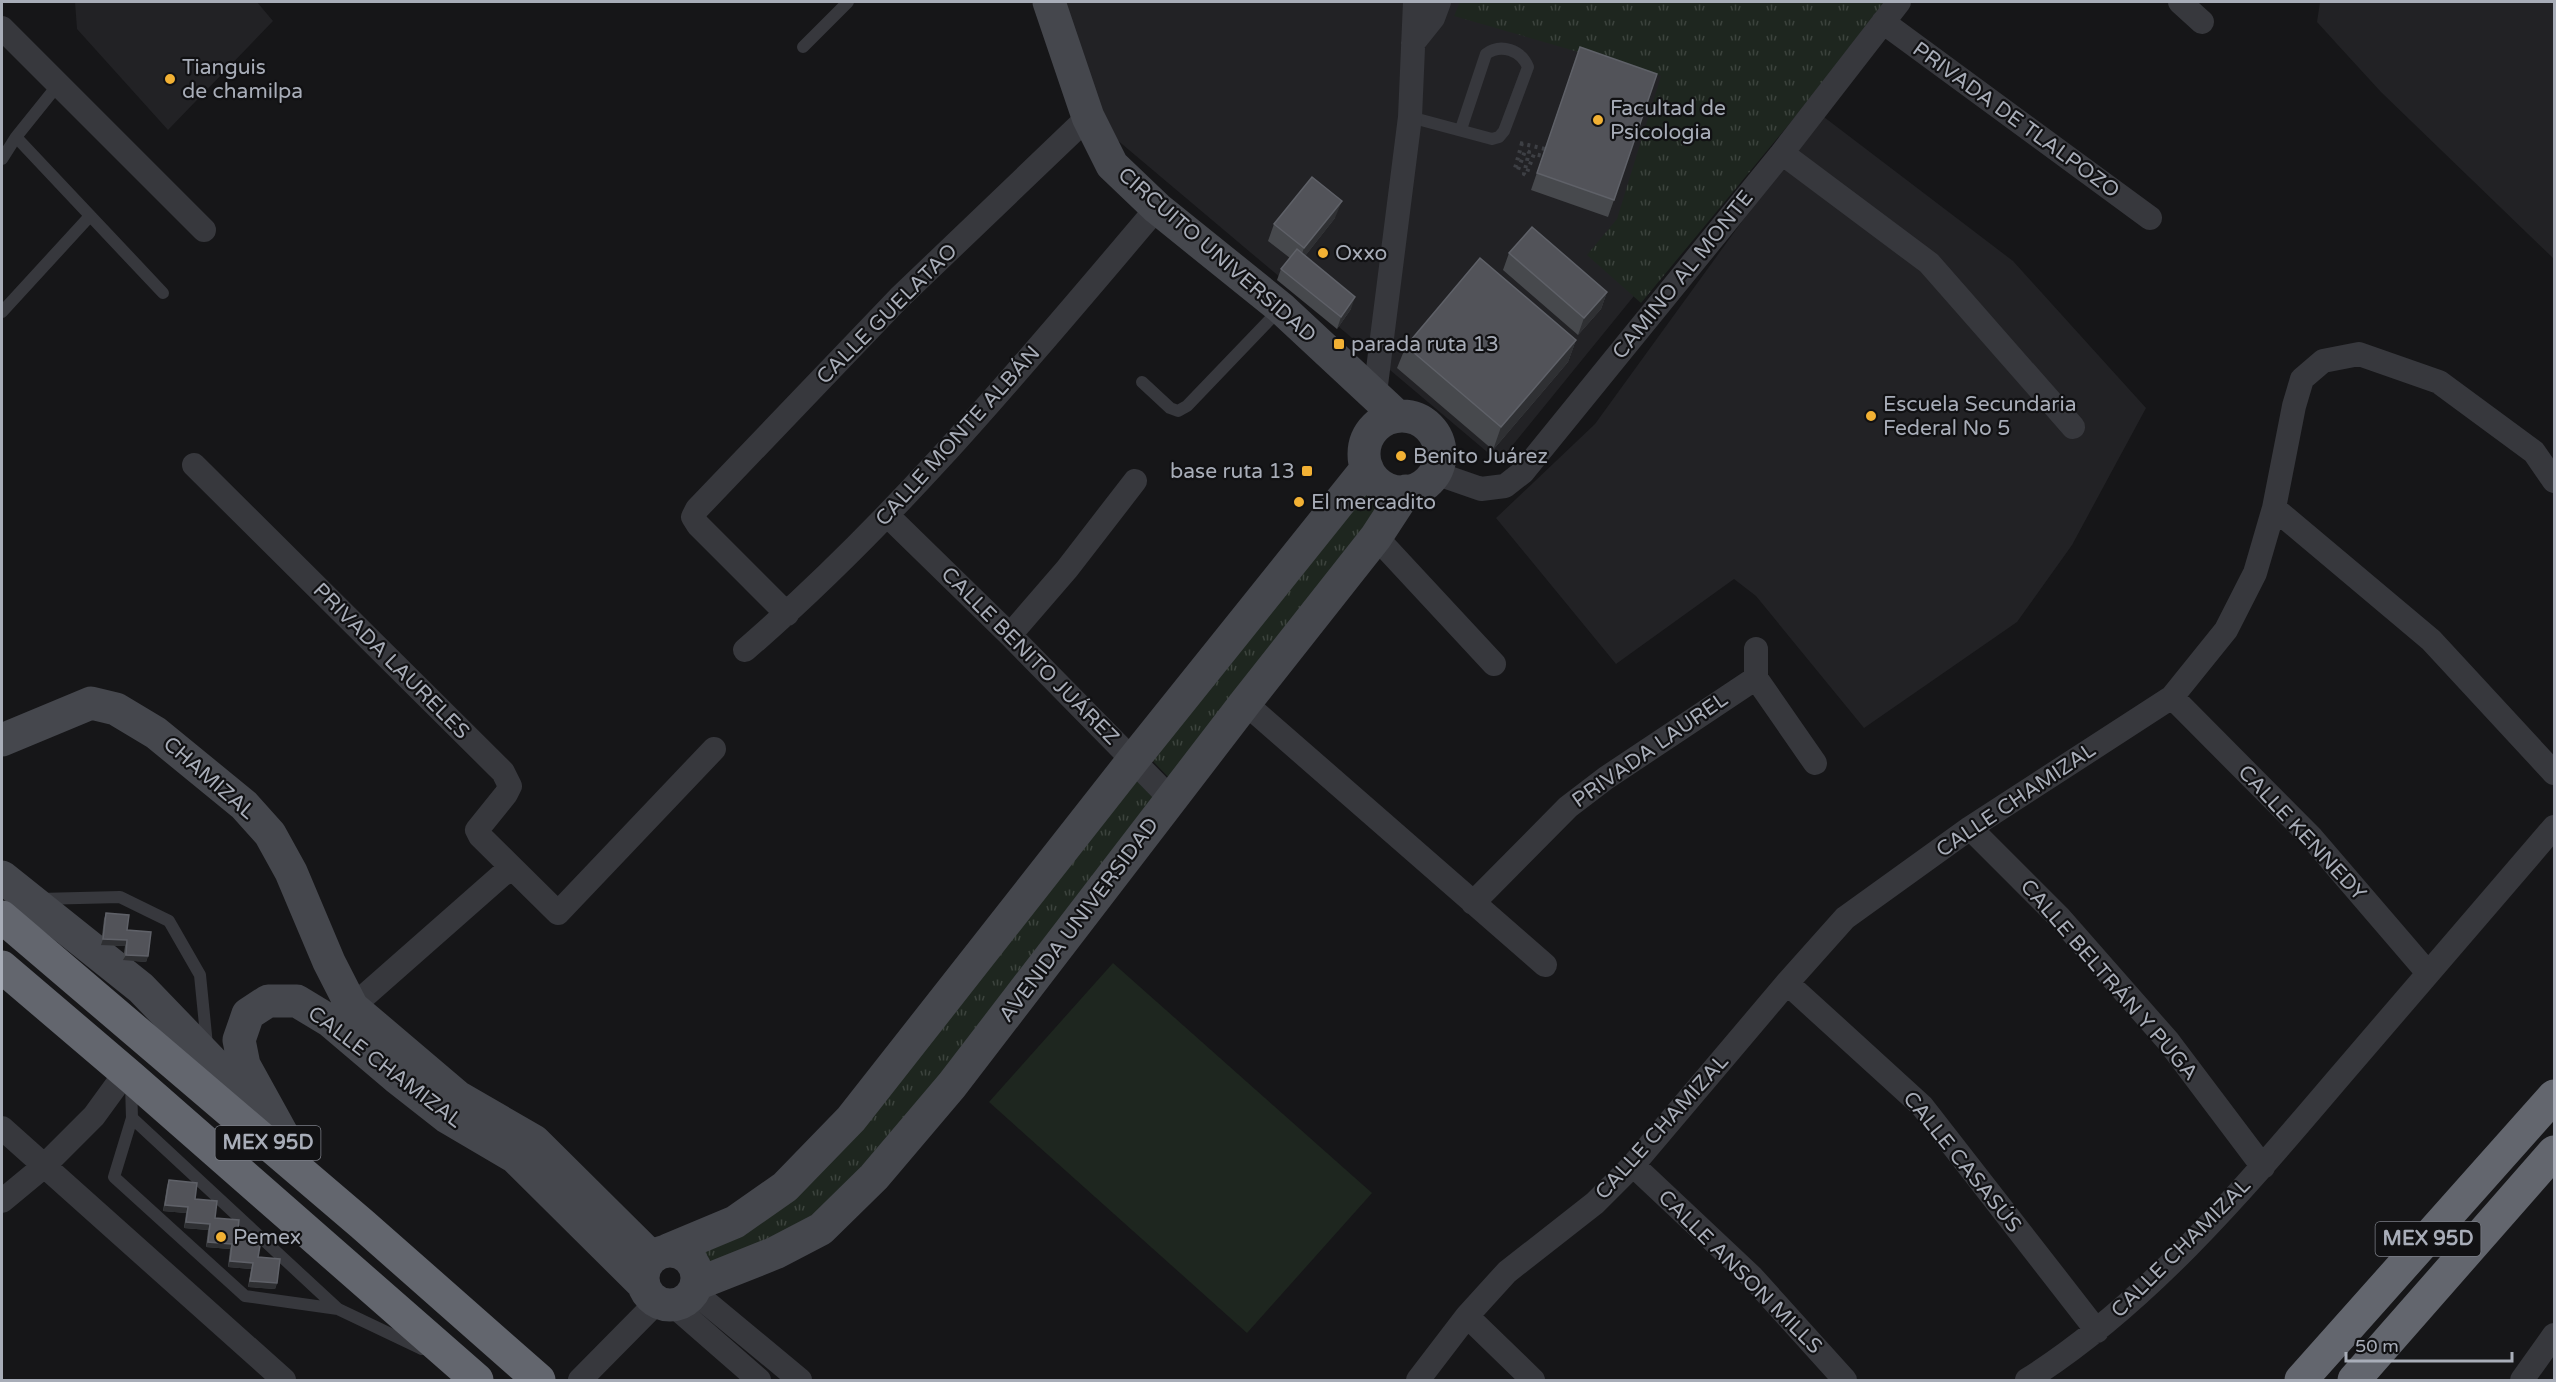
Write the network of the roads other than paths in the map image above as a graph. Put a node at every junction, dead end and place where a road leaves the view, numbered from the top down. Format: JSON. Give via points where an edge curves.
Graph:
{"nodes":[{"id":1,"x":848,"y":2,"type":"edge"},
{"id":2,"x":1049,"y":2,"type":"edge"},
{"id":3,"x":1415,"y":2,"type":"edge"},
{"id":4,"x":1440,"y":2,"type":"edge"},
{"id":5,"x":1899,"y":2,"type":"edge"},
{"id":6,"x":2180,"y":2,"type":"edge"},
{"id":7,"x":1883,"y":22,"type":"junction"},
{"id":8,"x":2202,"y":22,"type":"dead end"},
{"id":9,"x":2,"y":28,"type":"edge"},
{"id":10,"x":1413,"y":43,"type":"junction"},
{"id":11,"x":803,"y":47,"type":"dead end"},
{"id":12,"x":57,"y":86,"type":"junction"},
{"id":13,"x":1088,"y":117,"type":"junction"},
{"id":14,"x":1410,"y":117,"type":"junction"},
{"id":15,"x":1461,"y":129,"type":"junction"},
{"id":16,"x":16,"y":137,"type":"junction"},
{"id":17,"x":1782,"y":153,"type":"junction"},
{"id":18,"x":2,"y":159,"type":"edge"},
{"id":19,"x":1157,"y":208,"type":"junction"},
{"id":20,"x":90,"y":216,"type":"junction"},
{"id":21,"x":2150,"y":218,"type":"dead end"},
{"id":22,"x":204,"y":230,"type":"dead end"},
{"id":23,"x":163,"y":293,"type":"dead end"},
{"id":24,"x":1281,"y":308,"type":"junction"},
{"id":25,"x":2,"y":312,"type":"edge"},
{"id":26,"x":1142,"y":382,"type":"dead end"},
{"id":27,"x":1386,"y":404,"type":"junction"},
{"id":28,"x":2073,"y":427,"type":"dead end"},
{"id":29,"x":194,"y":465,"type":"dead end"},
{"id":30,"x":1367,"y":468,"type":"junction"},
{"id":31,"x":1435,"y":473,"type":"junction"},
{"id":32,"x":1135,"y":481,"type":"dead end"},
{"id":33,"x":2554,"y":481,"type":"edge"},
{"id":34,"x":1406,"y":491,"type":"junction"},
{"id":35,"x":2274,"y":508,"type":"junction"},
{"id":36,"x":887,"y":515,"type":"junction"},
{"id":37,"x":1376,"y":537,"type":"junction"},
{"id":38,"x":787,"y":614,"type":"junction"},
{"id":39,"x":1010,"y":635,"type":"junction"},
{"id":40,"x":745,"y":650,"type":"dead end"},
{"id":41,"x":1756,"y":650,"type":"dead end"},
{"id":42,"x":1494,"y":664,"type":"dead end"},
{"id":43,"x":1756,"y":678,"type":"junction"},
{"id":44,"x":2172,"y":697,"type":"junction"},
{"id":45,"x":1245,"y":703,"type":"junction"},
{"id":46,"x":2,"y":740,"type":"edge"},
{"id":47,"x":714,"y":749,"type":"dead end"},
{"id":48,"x":1133,"y":760,"type":"junction"},
{"id":49,"x":1815,"y":763,"type":"dead end"},
{"id":50,"x":2554,"y":773,"type":"edge"},
{"id":51,"x":1171,"y":799,"type":"junction"},
{"id":52,"x":2554,"y":827,"type":"edge"},
{"id":53,"x":1970,"y":828,"type":"junction"},
{"id":54,"x":511,"y":867,"type":"junction"},
{"id":55,"x":2,"y":877,"type":"edge"},
{"id":56,"x":31,"y":899,"type":"junction"},
{"id":57,"x":1473,"y":903,"type":"junction"},
{"id":58,"x":2,"y":917,"type":"edge"},
{"id":59,"x":1545,"y":964,"type":"dead end"},
{"id":60,"x":2,"y":968,"type":"edge"},
{"id":61,"x":2428,"y":973,"type":"junction"},
{"id":62,"x":1787,"y":983,"type":"junction"},
{"id":63,"x":341,"y":1014,"type":"junction"},
{"id":64,"x":208,"y":1055,"type":"junction"},
{"id":65,"x":128,"y":1075,"type":"junction"},
{"id":66,"x":2554,"y":1096,"type":"edge"},
{"id":67,"x":132,"y":1118,"type":"junction"},
{"id":68,"x":2,"y":1128,"type":"edge"},
{"id":69,"x":286,"y":1141,"type":"junction"},
{"id":70,"x":2554,"y":1152,"type":"edge"},
{"id":71,"x":1633,"y":1165,"type":"junction"},
{"id":72,"x":43,"y":1167,"type":"junction"},
{"id":73,"x":2263,"y":1167,"type":"junction"},
{"id":74,"x":2,"y":1201,"type":"edge"},
{"id":75,"x":362,"y":1224,"type":"junction"},
{"id":76,"x":669,"y":1282,"type":"junction"},
{"id":77,"x":338,"y":1309,"type":"junction"},
{"id":78,"x":1467,"y":1316,"type":"junction"},
{"id":79,"x":2097,"y":1331,"type":"junction"},
{"id":80,"x":2554,"y":1335,"type":"edge"},
{"id":81,"x":469,"y":1374,"type":"edge"},
{"id":82,"x":284,"y":1380,"type":"edge"},
{"id":83,"x":539,"y":1380,"type":"edge"},
{"id":84,"x":580,"y":1380,"type":"edge"},
{"id":85,"x":759,"y":1380,"type":"edge"},
{"id":86,"x":800,"y":1380,"type":"edge"},
{"id":87,"x":1418,"y":1380,"type":"edge"},
{"id":88,"x":1533,"y":1380,"type":"edge"},
{"id":89,"x":1845,"y":1380,"type":"edge"},
{"id":90,"x":2027,"y":1380,"type":"edge"},
{"id":91,"x":2301,"y":1380,"type":"edge"},
{"id":92,"x":2354,"y":1380,"type":"edge"},
{"id":93,"x":2522,"y":1380,"type":"edge"}],
"edges":[{"from":1,"to":11,"type":"lane"},
{"from":2,"to":13,"type":"street","name":"CIRCUITO UNIVERSIDAD"},
{"from":3,"to":10,"type":"street"},
{"from":4,"to":10,"type":"street"},
{"from":5,"to":7,"type":"street","name":"CAMINO AL MONTE"},
{"from":6,"to":8,"type":"street"},
{"from":7,"to":17,"type":"street","name":"CAMINO AL MONTE"},
{"from":7,"to":21,"type":"street","name":"PRIVADA DE TLALPOZO"},
{"from":9,"to":12,"type":"street"},
{"from":10,"to":14,"type":"street"},
{"from":12,"to":16,"type":"lane"},
{"from":12,"to":22,"type":"street"},
{"from":13,"to":19,"type":"street","name":"CIRCUITO UNIVERSIDAD","via":[[1112,165]]},
{"from":13,"to":38,"type":"street","name":"CALLE GUELATAO","via":[[899,298],[697,509],[693,517],[698,525]]},
{"from":14,"to":15,"type":"lane"},
{"from":14,"to":27,"type":"street"},
{"from":15,"to":15,"type":"lane","via":[[1499,137],[1528,67],[1524,58],[1494,48],[1486,54]]},
{"from":16,"to":18,"type":"lane"},
{"from":16,"to":20,"type":"lane"},
{"from":17,"to":28,"type":"street","via":[[1929,263]]},
{"from":17,"to":31,"type":"street","name":"CAMINO AL MONTE","via":[[1524,472],[1505,486],[1481,489]]},
{"from":19,"to":24,"type":"street","name":"CIRCUITO UNIVERSIDAD"},
{"from":19,"to":36,"type":"street","name":"CALLE MONTE ALBÁN","via":[[1016,374]]},
{"from":20,"to":23,"type":"lane"},
{"from":20,"to":25,"type":"lane"},
{"from":24,"to":26,"type":"lane","via":[[1178,411]]},
{"from":24,"to":27,"type":"street","name":"CIRCUITO UNIVERSIDAD"},
{"from":27,"to":30,"type":"street","via":[[1381,422],[1369,434],[1365,450]]},
{"from":27,"to":31,"type":"street","via":[[1430,428],[1440,450]]},
{"from":29,"to":54,"type":"street","name":"PRIVADA LAURELES","via":[[503,772],[510,786],[477,830]]},
{"from":30,"to":34,"type":"street","via":[[1383,486]]},
{"from":30,"to":48,"type":"street"},
{"from":31,"to":34,"type":"street","via":[[1418,488]]},
{"from":32,"to":39,"type":"street"},
{"from":33,"to":35,"type":"street","name":"CALLE CHAMIZAL","via":[[2534,452],[2439,382],[2360,354],[2323,362],[2302,379]]},
{"from":34,"to":37,"type":"street","name":"AVENIDA UNIVERSIDAD"},
{"from":35,"to":44,"type":"street","name":"CALLE CHAMIZAL","via":[[2255,573],[2226,630]]},
{"from":35,"to":50,"type":"street","via":[[2431,640]]},
{"from":36,"to":38,"type":"street","name":"CALLE MONTE ALBÁN"},
{"from":36,"to":39,"type":"street","name":"CALLE BENITO JUÁREZ"},
{"from":37,"to":42,"type":"street"},
{"from":37,"to":45,"type":"street","name":"AVENIDA UNIVERSIDAD"},
{"from":38,"to":40,"type":"street","name":"CALLE MONTE ALBÁN"},
{"from":39,"to":48,"type":"street","name":"CALLE BENITO JUÁREZ"},
{"from":41,"to":43,"type":"street"},
{"from":43,"to":49,"type":"street"},
{"from":43,"to":57,"type":"street","name":"PRIVADA LAUREL","via":[[1568,807]]},
{"from":44,"to":53,"type":"street","name":"CALLE CHAMIZAL"},
{"from":44,"to":61,"type":"street","name":"CALLE KENNEDY","via":[[2312,838]]},
{"from":45,"to":51,"type":"street","name":"AVENIDA UNIVERSIDAD"},
{"from":45,"to":57,"type":"street"},
{"from":46,"to":63,"type":"street","name":"CHAMIZAL","via":[[91,703],[116,708],[156,733],[244,805],[270,834],[291,872],[329,962]]},
{"from":47,"to":54,"type":"street","via":[[558,913]]},
{"from":48,"to":51,"type":"street","name":"CALLE BENITO JUÁREZ"},
{"from":48,"to":76,"type":"street","via":[[851,1119],[785,1187],[735,1222]]},
{"from":51,"to":76,"type":"street","name":"AVENIDA UNIVERSIDAD","via":[[959,1076],[874,1177],[821,1229],[775,1253]]},
{"from":52,"to":61,"type":"street","name":"CALLE CHAMIZAL"},
{"from":53,"to":62,"type":"street","name":"CALLE CHAMIZAL","via":[[1845,918]]},
{"from":53,"to":73,"type":"street","name":"CALLE BELTRÁN Y PUGA","via":[[2059,917],[2168,1041]]},
{"from":54,"to":63,"type":"street"},
{"from":55,"to":56,"type":"street"},
{"from":56,"to":64,"type":"street","via":[[141,988]]},
{"from":56,"to":64,"type":"lane","via":[[120,897],[169,921],[200,975]]},
{"from":57,"to":59,"type":"street"},
{"from":58,"to":75,"type":"highway","number":"MEX 95D"},
{"from":60,"to":65,"type":"highway","number":"MEX 95D"},
{"from":61,"to":73,"type":"street","name":"CALLE CHAMIZAL"},
{"from":62,"to":71,"type":"street","name":"CALLE CHAMIZAL"},
{"from":62,"to":79,"type":"street","name":"CALLE CASASÚS","via":[[1922,1107]]},
{"from":63,"to":69,"type":"street","name":"CALLE CHAMIZAL","via":[[297,1001],[268,1001],[248,1014],[239,1040],[244,1065]]},
{"from":63,"to":76,"type":"street","name":"CALLE CHAMIZAL","via":[[396,1077],[447,1117],[515,1157]]},
{"from":64,"to":69,"type":"street"},
{"from":65,"to":67,"type":"lane"},
{"from":65,"to":72,"type":"street"},
{"from":65,"to":81,"type":"highway","number":"MEX 95D"},
{"from":66,"to":91,"type":"highway","number":"MEX 95D"},
{"from":67,"to":77,"type":"lane"},
{"from":67,"to":77,"type":"lane","via":[[114,1177],[245,1296]]},
{"from":68,"to":72,"type":"street"},
{"from":69,"to":75,"type":"street"},
{"from":70,"to":92,"type":"highway","number":"MEX 95D"},
{"from":71,"to":78,"type":"street","name":"CALLE CHAMIZAL","via":[[1595,1203],[1507,1272]]},
{"from":71,"to":89,"type":"street","name":"CALLE ANSON MILLS","via":[[1752,1277]]},
{"from":72,"to":74,"type":"street"},
{"from":72,"to":82,"type":"street"},
{"from":73,"to":79,"type":"street","name":"CALLE CHAMIZAL","via":[[2158,1276]]},
{"from":75,"to":83,"type":"highway","number":"MEX 95D"},
{"from":76,"to":84,"type":"street"},
{"from":76,"to":85,"type":"street","name":"CALLE CHAMIZAL"},
{"from":76,"to":86,"type":"street","name":"CALLE CHAMIZAL"},
{"from":77,"to":81,"type":"lane"},
{"from":78,"to":87,"type":"street","name":"CALLE CHAMIZAL"},
{"from":78,"to":88,"type":"street"},
{"from":79,"to":90,"type":"street","name":"CALLE CHAMIZAL"},
{"from":80,"to":93,"type":"street"}]}
